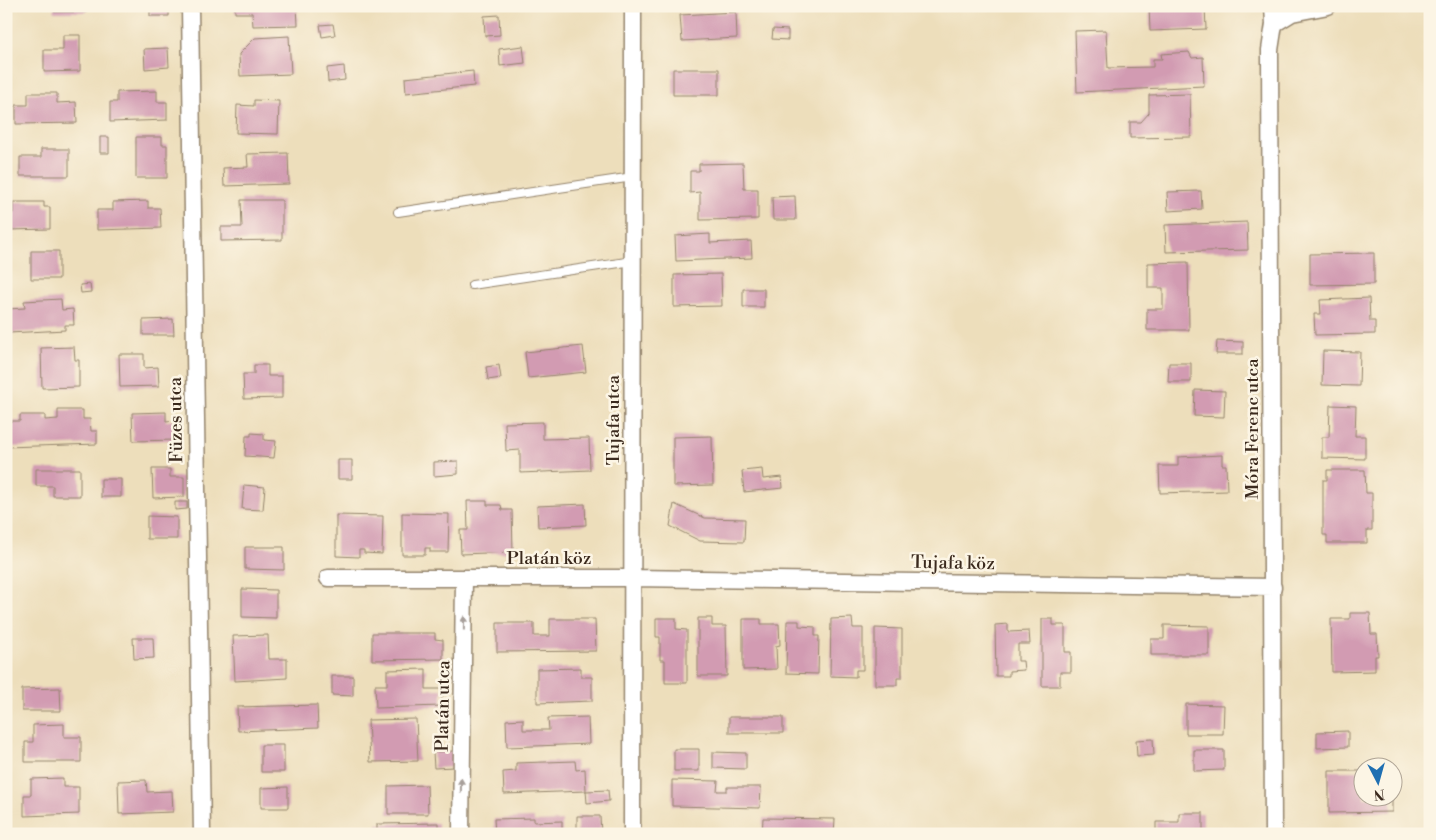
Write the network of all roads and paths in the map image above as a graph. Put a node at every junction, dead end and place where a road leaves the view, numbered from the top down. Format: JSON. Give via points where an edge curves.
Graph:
{"nodes":[{"id":1,"x":190,"y":6,"type":"edge"},
{"id":2,"x":633,"y":6,"type":"edge"},
{"id":3,"x":1273,"y":6,"type":"edge"},
{"id":4,"x":1328,"y":6,"type":"edge"},
{"id":5,"x":1274,"y":24,"type":"junction"},
{"id":6,"x":633,"y":177,"type":"junction"},
{"id":7,"x":398,"y":212,"type":"dead end"},
{"id":8,"x":633,"y":261,"type":"junction"},
{"id":9,"x":472,"y":286,"type":"dead end"},
{"id":10,"x":328,"y":578,"type":"dead end"},
{"id":11,"x":464,"y":578,"type":"junction"},
{"id":12,"x":633,"y":578,"type":"junction"},
{"id":13,"x":1273,"y":587,"type":"junction"},
{"id":14,"x":202,"y":834,"type":"edge"},
{"id":15,"x":461,"y":834,"type":"edge"},
{"id":16,"x":632,"y":834,"type":"edge"},
{"id":17,"x":1273,"y":834,"type":"edge"}],
"edges":[{"from":1,"to":14,"type":"street","name":"Füzes utca"},
{"from":2,"to":6,"type":"street","name":"Tujafa utca"},
{"from":3,"to":5,"type":"street","name":"Móra Ferenc utca"},
{"from":4,"to":5,"type":"street","via":[[1292,13]]},
{"from":5,"to":13,"type":"street","name":"Móra Ferenc utca","via":[[1270,50]]},
{"from":6,"to":7,"type":"lane"},
{"from":6,"to":8,"type":"street","name":"Tujafa utca"},
{"from":8,"to":9,"type":"lane"},
{"from":8,"to":12,"type":"street","name":"Tujafa utca"},
{"from":10,"to":11,"type":"street","name":"Platán köz"},
{"from":11,"to":12,"type":"street","name":"Platán köz"},
{"from":15,"to":11,"type":"street","name":"Platán utca","one_way":true},
{"from":12,"to":13,"type":"street","name":"Tujafa köz"},
{"from":12,"to":16,"type":"street","name":"Tujafa utca"},
{"from":13,"to":17,"type":"street","name":"Móra Ferenc utca"}]}
